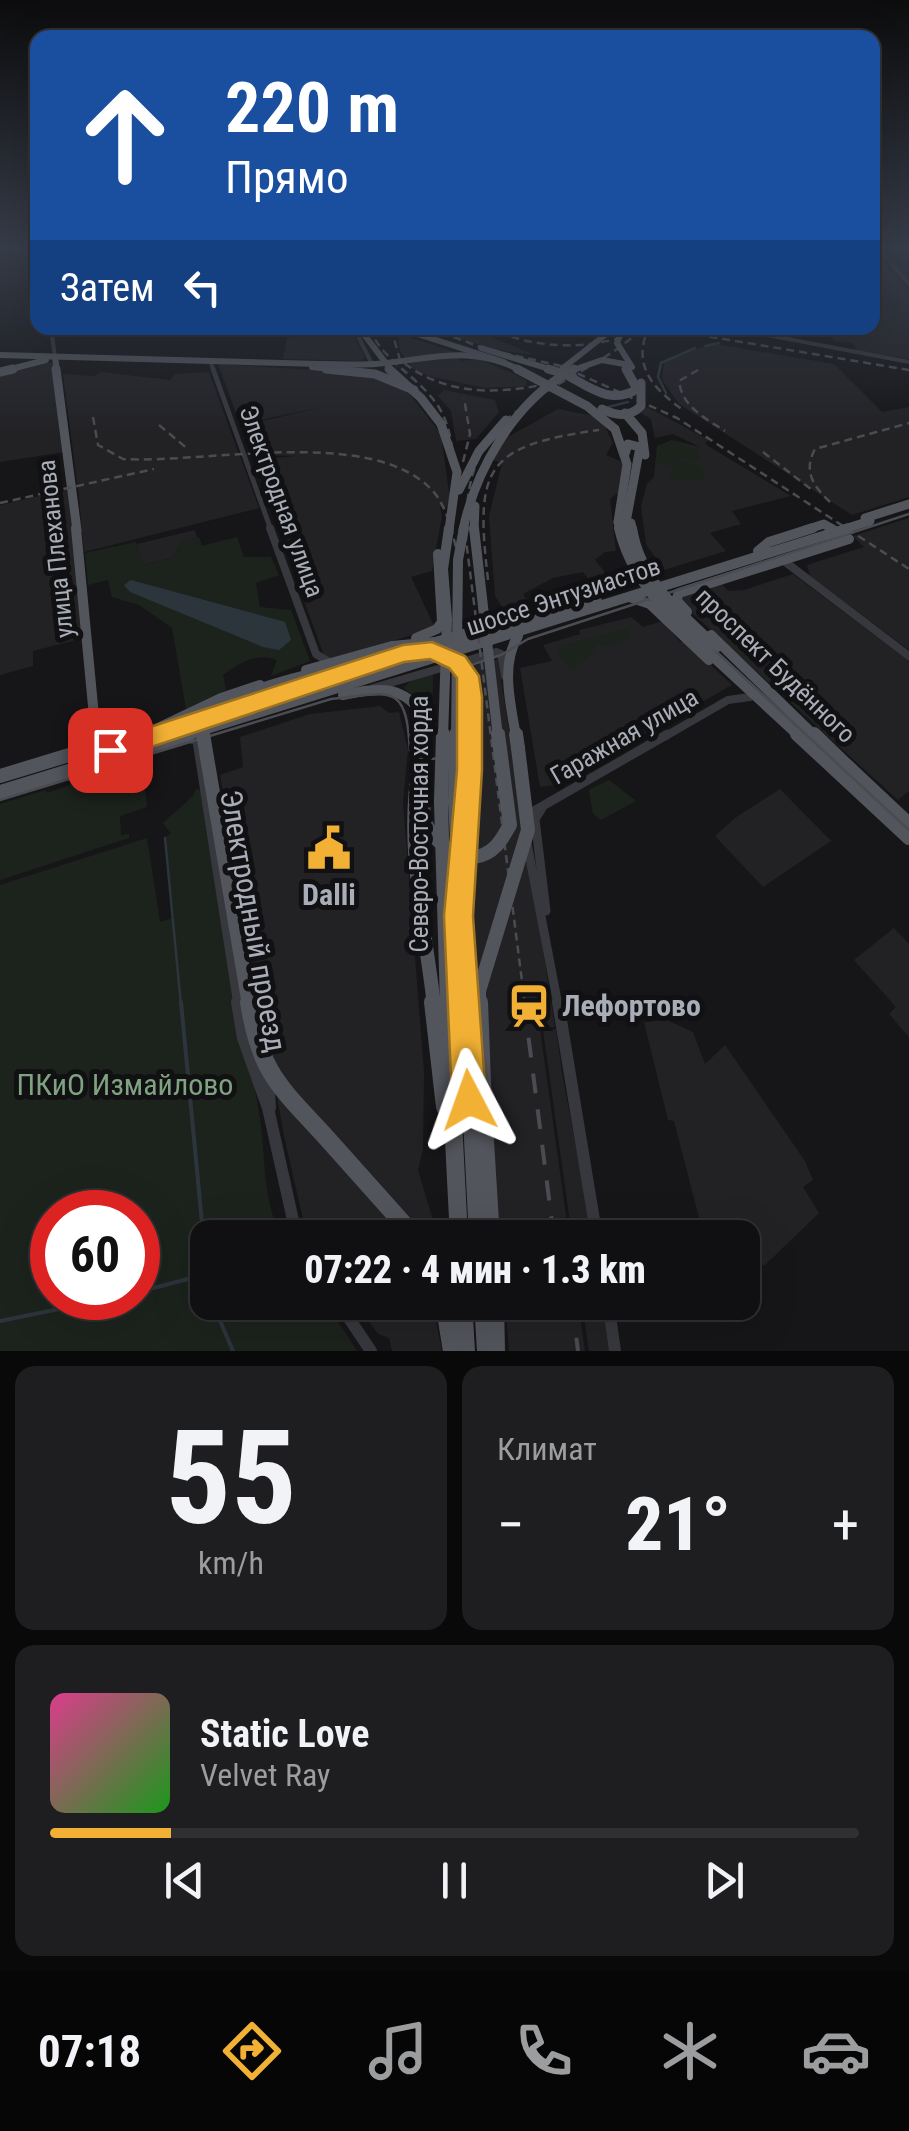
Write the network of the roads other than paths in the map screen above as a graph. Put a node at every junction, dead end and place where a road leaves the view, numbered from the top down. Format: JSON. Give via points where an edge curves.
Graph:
{"nodes":[{"id":1,"x":53,"y":335,"type":"edge"},
{"id":2,"x":360,"y":335,"type":"edge"},
{"id":3,"x":362,"y":335,"type":"edge"},
{"id":4,"x":425,"y":335,"type":"edge"},
{"id":5,"x":432,"y":335,"type":"edge"},
{"id":6,"x":596,"y":335,"type":"edge"},
{"id":7,"x":605,"y":335,"type":"edge"},
{"id":8,"x":614,"y":335,"type":"edge"},
{"id":9,"x":620,"y":335,"type":"edge"},
{"id":10,"x":750,"y":335,"type":"edge"},
{"id":11,"x":758,"y":335,"type":"edge"},
{"id":12,"x":769,"y":338,"type":"junction"},
{"id":13,"x":480,"y":350,"type":"junction"},
{"id":14,"x":0,"y":355,"type":"edge"},
{"id":15,"x":55,"y":357,"type":"junction"},
{"id":16,"x":370,"y":360,"type":"junction"},
{"id":17,"x":210,"y":361,"type":"junction"},
{"id":18,"x":514,"y":362,"type":"junction"},
{"id":19,"x":909,"y":362,"type":"edge"},
{"id":20,"x":278,"y":363,"type":"junction"},
{"id":21,"x":7,"y":366,"type":"edge"},
{"id":22,"x":342,"y":369,"type":"junction"},
{"id":23,"x":570,"y":371,"type":"junction"},
{"id":24,"x":414,"y":390,"type":"junction"},
{"id":25,"x":641,"y":406,"type":"junction"},
{"id":26,"x":506,"y":420,"type":"junction"},
{"id":27,"x":626,"y":454,"type":"junction"},
{"id":28,"x":487,"y":463,"type":"junction"},
{"id":29,"x":642,"y":471,"type":"junction"},
{"id":30,"x":638,"y":483,"type":"junction"},
{"id":31,"x":628,"y":502,"type":"junction"},
{"id":32,"x":909,"y":507,"type":"edge"},
{"id":33,"x":824,"y":533,"type":"junction"},
{"id":34,"x":758,"y":550,"type":"junction"},
{"id":35,"x":782,"y":555,"type":"junction"},
{"id":36,"x":663,"y":580,"type":"junction"},
{"id":37,"x":632,"y":598,"type":"junction"},
{"id":38,"x":555,"y":614,"type":"junction"},
{"id":39,"x":690,"y":616,"type":"junction"},
{"id":40,"x":447,"y":619,"type":"junction"},
{"id":41,"x":672,"y":624,"type":"junction"},
{"id":42,"x":522,"y":632,"type":"junction"},
{"id":43,"x":434,"y":642,"type":"junction"},
{"id":44,"x":392,"y":646,"type":"junction"},
{"id":45,"x":713,"y":649,"type":"junction"},
{"id":46,"x":316,"y":654,"type":"junction"},
{"id":47,"x":909,"y":656,"type":"edge"},
{"id":48,"x":341,"y":666,"type":"junction"},
{"id":49,"x":301,"y":672,"type":"junction"},
{"id":50,"x":736,"y":685,"type":"junction"},
{"id":51,"x":368,"y":689,"type":"junction"},
{"id":52,"x":304,"y":700,"type":"junction"},
{"id":53,"x":728,"y":700,"type":"junction"},
{"id":54,"x":757,"y":701,"type":"junction"},
{"id":55,"x":214,"y":723,"type":"junction"},
{"id":56,"x":183,"y":737,"type":"junction"},
{"id":57,"x":95,"y":750,"type":"junction"},
{"id":58,"x":420,"y":762,"type":"junction"},
{"id":59,"x":850,"y":769,"type":"junction"},
{"id":60,"x":0,"y":776,"type":"edge"},
{"id":61,"x":0,"y":784,"type":"edge"},
{"id":62,"x":0,"y":792,"type":"edge"},
{"id":63,"x":455,"y":802,"type":"junction"},
{"id":64,"x":544,"y":803,"type":"junction"},
{"id":65,"x":523,"y":824,"type":"junction"},
{"id":66,"x":909,"y":824,"type":"edge"},
{"id":67,"x":909,"y":838,"type":"edge"},
{"id":68,"x":228,"y":848,"type":"junction"},
{"id":69,"x":214,"y":852,"type":"junction"},
{"id":70,"x":241,"y":926,"type":"junction"},
{"id":71,"x":226,"y":932,"type":"junction"},
{"id":72,"x":548,"y":936,"type":"junction"},
{"id":73,"x":272,"y":1122,"type":"junction"},
{"id":74,"x":456,"y":1185,"type":"junction"},
{"id":75,"x":291,"y":1220,"type":"edge"},
{"id":76,"x":400,"y":1220,"type":"edge"},
{"id":77,"x":458,"y":1220,"type":"edge"},
{"id":78,"x":477,"y":1220,"type":"edge"},
{"id":79,"x":490,"y":1220,"type":"edge"},
{"id":80,"x":594,"y":1220,"type":"edge"},
{"id":81,"x":350,"y":1320,"type":"edge"},
{"id":82,"x":447,"y":1320,"type":"edge"},
{"id":83,"x":464,"y":1320,"type":"edge"},
{"id":84,"x":484,"y":1320,"type":"edge"},
{"id":85,"x":495,"y":1320,"type":"edge"},
{"id":86,"x":611,"y":1320,"type":"edge"},
{"id":87,"x":371,"y":1351,"type":"edge"},
{"id":88,"x":452,"y":1351,"type":"edge"},
{"id":89,"x":466,"y":1351,"type":"edge"},
{"id":90,"x":486,"y":1351,"type":"edge"},
{"id":91,"x":496,"y":1351,"type":"edge"},
{"id":92,"x":615,"y":1351,"type":"edge"}],
"edges":[{"from":1,"to":15,"type":"street","name":"улица Плеханова"},
{"from":2,"to":16,"type":"street"},
{"from":3,"to":24,"type":"main road","name":"Северо-Восточная хорда","via":[[377,360]]},
{"from":4,"to":13,"type":"main road"},
{"from":5,"to":13,"type":"main road"},
{"from":6,"to":18,"type":"main road","bridge":true,"via":[[561,361]]},
{"from":7,"to":26,"type":"main road","bridge":true},
{"from":8,"to":23,"type":"main road","name":"Северо-Восточная хорда","bridge":true},
{"from":9,"to":25,"type":"main road","bridge":true,"via":[[617,343],[641,382]]},
{"from":10,"to":12,"type":"street"},
{"from":11,"to":12,"type":"street"},
{"from":12,"to":19,"type":"street"},
{"from":13,"to":18,"type":"main road","bridge":true},
{"from":13,"to":25,"type":"main road","bridge":true,"via":[[606,411],[625,415]]},
{"from":13,"to":29,"type":"main road","bridge":true,"via":[[565,382],[625,414],[644,439]]},
{"from":14,"to":21,"type":"main road"},
{"from":15,"to":17,"type":"main road"},
{"from":15,"to":21,"type":"main road"},
{"from":15,"to":57,"type":"main road","name":"улица Плеханова"},
{"from":16,"to":20,"type":"street"},
{"from":16,"to":22,"type":"street","via":[[364,370]]},
{"from":17,"to":20,"type":"main road"},
{"from":17,"to":46,"type":"street","name":"Электродная улица"},
{"from":18,"to":20,"type":"main road","bridge":true,"via":[[456,353],[376,364]]},
{"from":18,"to":23,"type":"main road","bridge":true,"via":[[570,376],[608,396],[627,396],[637,388],[628,368],[610,359]]},
{"from":18,"to":27,"type":"main road","bridge":true,"via":[[596,410]]},
{"from":20,"to":22,"type":"main road"},
{"from":22,"to":24,"type":"main road"},
{"from":23,"to":28,"type":"main road","name":"Северо-Восточная хорда","bridge":true,"via":[[518,416]]},
{"from":24,"to":40,"type":"main road","name":"Северо-Восточная хорда","bridge":true,"via":[[451,446],[457,472],[443,569]]},
{"from":25,"to":29,"type":"main road","via":[[650,453]]},
{"from":26,"to":40,"type":"main road","bridge":true,"via":[[458,516]]},
{"from":26,"to":44,"type":"main road","bridge":true,"via":[[479,451],[446,518],[438,554],[440,626]]},
{"from":27,"to":31,"type":"main road","via":[[628,444],[640,447]]},
{"from":27,"to":45,"type":"main road","bridge":true,"via":[[618,522],[627,557],[644,588]]},
{"from":28,"to":58,"type":"main road","bridge":true,"via":[[472,525],[510,816],[502,842],[465,856],[437,845],[424,820]]},
{"from":28,"to":63,"type":"main road","name":"Северо-Восточная хорда","bridge":true,"via":[[468,506],[458,560]]},
{"from":29,"to":30,"type":"main road"},
{"from":30,"to":31,"type":"main road"},
{"from":30,"to":45,"type":"main road","bridge":true,"via":[[631,523],[640,559]]},
{"from":31,"to":36,"type":"main road","via":[[628,538],[638,566],[648,578]]},
{"from":32,"to":33,"type":"main road","name":"шоссе Энтузиастов","bridge":true},
{"from":33,"to":34,"type":"main road","name":"шоссе Энтузиастов"},
{"from":33,"to":35,"type":"main road","name":"шоссе Энтузиастов"},
{"from":34,"to":35,"type":"main road","via":[[824,524],[849,539]]},
{"from":34,"to":36,"type":"main road","name":"шоссе Энтузиастов"},
{"from":35,"to":37,"type":"main road","name":"шоссе Энтузиастов"},
{"from":35,"to":39,"type":"main road","name":"проспект Будённого","via":[[679,594],[676,600]]},
{"from":35,"to":47,"type":"street"},
{"from":36,"to":38,"type":"main road","name":"шоссе Энтузиастов"},
{"from":37,"to":41,"type":"main road","name":"проспект Будённого"},
{"from":37,"to":42,"type":"main road","name":"шоссе Энтузиастов"},
{"from":38,"to":43,"type":"main road"},
{"from":38,"to":55,"type":"main road","name":"шоссе Энтузиастов"},
{"from":39,"to":41,"type":"street","via":[[675,613]]},
{"from":39,"to":59,"type":"main road","name":"проспект Будённого"},
{"from":40,"to":63,"type":"main road","name":"Северо-Восточная хорда","bridge":true},
{"from":41,"to":50,"type":"main road","name":"проспект Будённого"},
{"from":42,"to":52,"type":"main road","name":"шоссе Энтузиастов"},
{"from":42,"to":79,"type":"main road","bridge":true,"via":[[509,650],[528,830],[479,991]]},
{"from":43,"to":44,"type":"main road"},
{"from":43,"to":48,"type":"main road"},
{"from":44,"to":48,"type":"main road"},
{"from":45,"to":54,"type":"main road","name":"проспект Будённого"},
{"from":45,"to":59,"type":"main road","name":"проспект Будённого"},
{"from":46,"to":48,"type":"street"},
{"from":46,"to":49,"type":"street"},
{"from":48,"to":49,"type":"main road"},
{"from":48,"to":55,"type":"main road"},
{"from":48,"to":63,"type":"main road","bridge":true,"via":[[424,650],[462,666],[470,697]]},
{"from":48,"to":76,"type":"main road","bridge":true,"via":[[226,702],[203,734],[259,1056],[276,1084]]},
{"from":49,"to":57,"type":"main road"},
{"from":50,"to":53,"type":"street","name":"Гаражная улица"},
{"from":50,"to":54,"type":"main road","name":"проспект Будённого"},
{"from":51,"to":52,"type":"main road"},
{"from":51,"to":58,"type":"main road","bridge":true,"via":[[412,698],[419,710]]},
{"from":51,"to":65,"type":"street","via":[[500,653]]},
{"from":52,"to":55,"type":"main road","name":"шоссе Энтузиастов"},
{"from":53,"to":54,"type":"street","name":"Гаражная улица"},
{"from":53,"to":64,"type":"street","name":"Гаражная улица"},
{"from":54,"to":67,"type":"main road","name":"проспект Будённого"},
{"from":55,"to":56,"type":"main road","name":"шоссе Энтузиастов"},
{"from":55,"to":57,"type":"main road","name":"шоссе Энтузиастов"},
{"from":55,"to":68,"type":"street","name":"Электродный проезд","via":[[210,737]]},
{"from":56,"to":57,"type":"main road","name":"шоссе Энтузиастов"},
{"from":56,"to":69,"type":"street","name":"Электродный проезд","via":[[197,741]]},
{"from":57,"to":60,"type":"main road"},
{"from":57,"to":61,"type":"main road","name":"шоссе Энтузиастов"},
{"from":57,"to":62,"type":"main road","name":"шоссе Энтузиастов"},
{"from":58,"to":74,"type":"main road","via":[[414,814]]},
{"from":59,"to":66,"type":"main road","name":"проспект Будённого"},
{"from":63,"to":74,"type":"main road","name":"Северо-Восточная хорда","via":[[442,914]]},
{"from":63,"to":78,"type":"main road","name":"Северо-Восточная хорда"},
{"from":64,"to":65,"type":"street"},
{"from":64,"to":72,"type":"street","via":[[535,816]]},
{"from":65,"to":72,"type":"street"},
{"from":68,"to":69,"type":"street","via":[[222,855]]},
{"from":68,"to":70,"type":"street","name":"Электродный проезд"},
{"from":69,"to":71,"type":"street","name":"Электродный проезд"},
{"from":70,"to":71,"type":"street","via":[[229,924]]},
{"from":70,"to":73,"type":"street","name":"Электродный проезд"},
{"from":71,"to":73,"type":"street","name":"Электродный проезд","via":[[245,1048]]},
{"from":72,"to":80,"type":"street"},
{"from":73,"to":75,"type":"street","name":"Электродный проезд"},
{"from":74,"to":77,"type":"main road","name":"Северо-Восточная хорда"},
{"from":81,"to":87,"type":"street"},
{"from":82,"to":88,"type":"main road"},
{"from":83,"to":89,"type":"main road"},
{"from":84,"to":90,"type":"main road"},
{"from":85,"to":91,"type":"main road"},
{"from":86,"to":92,"type":"street"}]}
